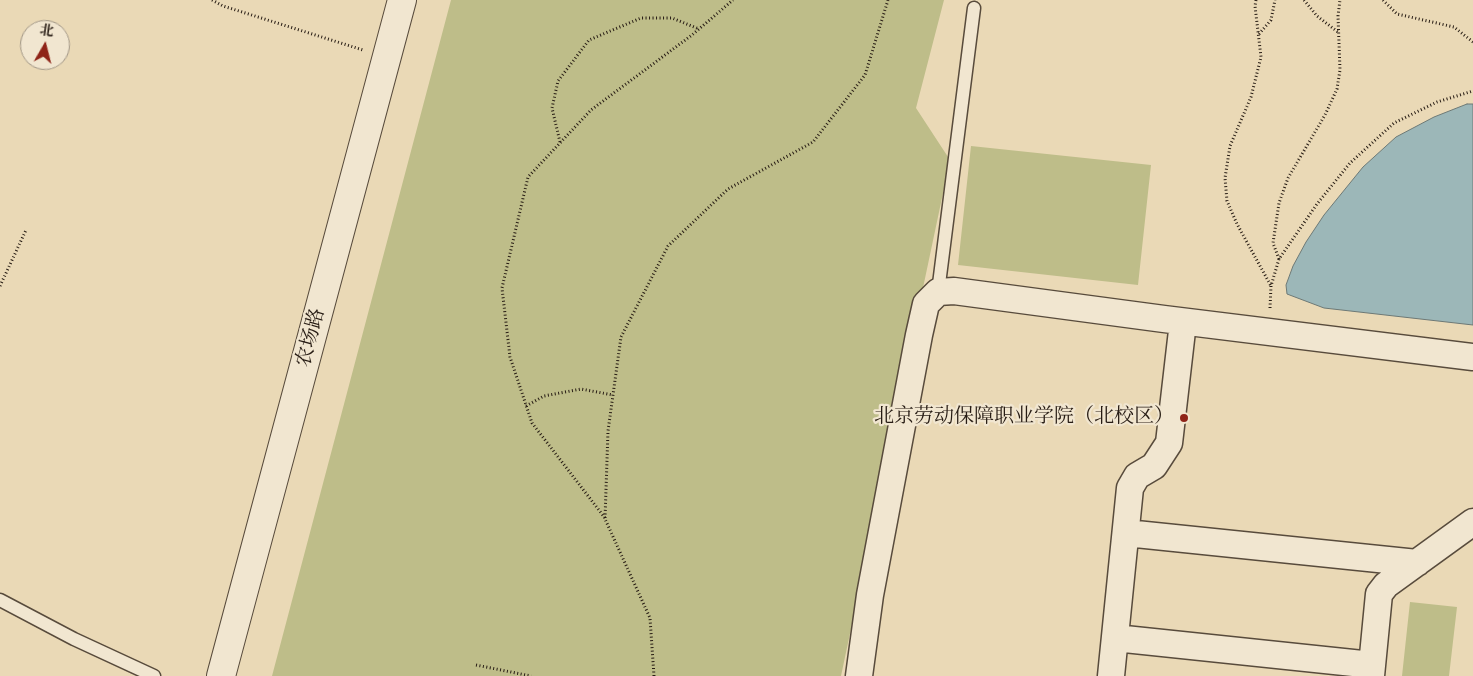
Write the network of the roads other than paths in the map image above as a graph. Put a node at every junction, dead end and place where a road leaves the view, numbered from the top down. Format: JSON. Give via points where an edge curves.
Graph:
{"nodes":[{"id":1,"x":402,"y":0,"type":"edge"},
{"id":2,"x":974,"y":8,"type":"dead end"},
{"id":3,"x":938,"y":292,"type":"junction"},
{"id":4,"x":1183,"y":322,"type":"junction"},
{"id":5,"x":1473,"y":357,"type":"edge"},
{"id":6,"x":1473,"y":522,"type":"edge"},
{"id":7,"x":1126,"y":533,"type":"junction"},
{"id":8,"x":1417,"y":562,"type":"junction"},
{"id":9,"x":0,"y":600,"type":"edge"},
{"id":10,"x":1115,"y":638,"type":"junction"},
{"id":11,"x":1371,"y":671,"type":"edge"},
{"id":12,"x":154,"y":676,"type":"edge"},
{"id":13,"x":221,"y":676,"type":"edge"},
{"id":14,"x":860,"y":676,"type":"edge"},
{"id":15,"x":1111,"y":676,"type":"edge"}],
"edges":[{"from":1,"to":13,"type":"street","name":"农场路"},
{"from":2,"to":3,"type":"lane"},
{"from":3,"to":4,"type":"street","via":[[954,291]]},
{"from":3,"to":14,"type":"street","via":[[926,304],[919,334],[870,596]]},
{"from":4,"to":5,"type":"street"},
{"from":4,"to":7,"type":"street","via":[[1169,443],[1154,466],[1137,476],[1130,488]]},
{"from":6,"to":8,"type":"street"},
{"from":7,"to":8,"type":"street"},
{"from":7,"to":10,"type":"street"},
{"from":8,"to":11,"type":"street","via":[[1386,585],[1380,594]]},
{"from":9,"to":12,"type":"lane"},
{"from":10,"to":11,"type":"street"},
{"from":10,"to":15,"type":"street"}]}
